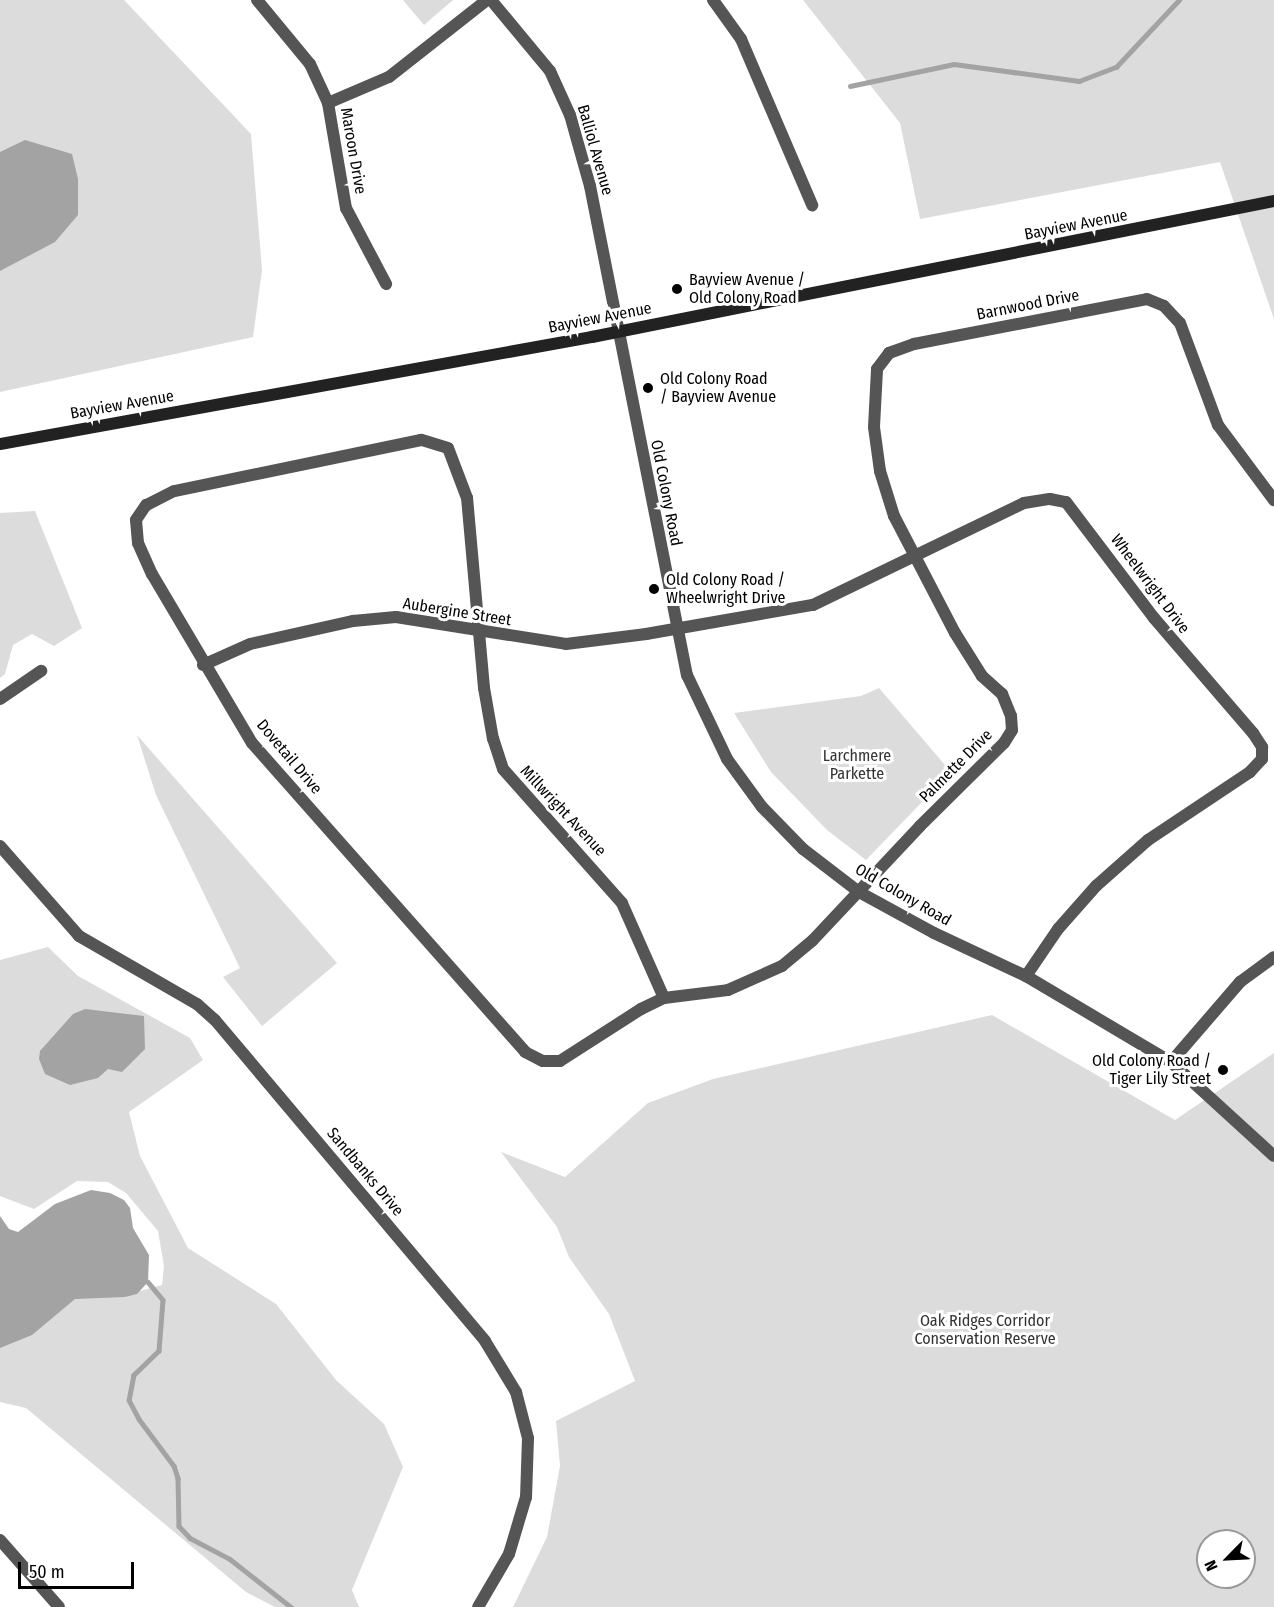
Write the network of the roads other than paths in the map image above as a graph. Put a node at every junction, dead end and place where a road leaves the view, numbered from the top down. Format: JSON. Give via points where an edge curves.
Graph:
{"nodes":[{"id":1,"x":257,"y":0,"type":"edge"},
{"id":2,"x":489,"y":0,"type":"edge"},
{"id":3,"x":713,"y":0,"type":"edge"},
{"id":4,"x":328,"y":103,"type":"junction"},
{"id":5,"x":1274,"y":201,"type":"edge"},
{"id":6,"x":812,"y":205,"type":"dead end"},
{"id":7,"x":386,"y":284,"type":"dead end"},
{"id":8,"x":619,"y":332,"type":"junction"},
{"id":9,"x":0,"y":444,"type":"edge"},
{"id":10,"x":1274,"y":500,"type":"edge"},
{"id":11,"x":915,"y":557,"type":"junction"},
{"id":12,"x":675,"y":630,"type":"junction"},
{"id":13,"x":481,"y":631,"type":"junction"},
{"id":14,"x":203,"y":665,"type":"junction"},
{"id":15,"x":41,"y":671,"type":"dead end"},
{"id":16,"x":0,"y":699,"type":"edge"},
{"id":17,"x":0,"y":846,"type":"edge"},
{"id":18,"x":859,"y":892,"type":"junction"},
{"id":19,"x":1274,"y":957,"type":"edge"},
{"id":20,"x":1026,"y":976,"type":"junction"},
{"id":21,"x":664,"y":998,"type":"junction"},
{"id":22,"x":1171,"y":1062,"type":"junction"},
{"id":23,"x":1274,"y":1156,"type":"edge"},
{"id":24,"x":0,"y":1540,"type":"edge"},
{"id":25,"x":59,"y":1607,"type":"edge"},
{"id":26,"x":478,"y":1607,"type":"edge"}],
"edges":[{"from":1,"to":4,"type":"street","name":"Maroon Drive","via":[[310,64]]},
{"from":2,"to":4,"type":"street","via":[[389,77]]},
{"from":2,"to":8,"type":"street","name":"Balliol Avenue","via":[[550,71],[570,115],[590,186]]},
{"from":3,"to":6,"type":"street","via":[[741,39]]},
{"from":4,"to":7,"type":"street","name":"Maroon Drive","via":[[346,208]]},
{"from":5,"to":8,"type":"main road","name":"Bayview Avenue"},
{"from":8,"to":9,"type":"main road","name":"Bayview Avenue"},
{"from":8,"to":12,"type":"street","name":"Old Colony Road"},
{"from":10,"to":11,"type":"street","name":"Barnwood Drive","via":[[1218,424],[1180,323],[1164,306],[1147,299],[914,344],[890,353],[877,369],[877,449],[894,516]]},
{"from":11,"to":12,"type":"street","name":"Wheelwright Drive","via":[[813,605]]},
{"from":11,"to":18,"type":"street","name":"Palmette Drive","via":[[982,676],[1002,694],[1012,730],[1004,744]]},
{"from":11,"to":20,"type":"street","name":"Wheelwright Drive","via":[[1024,503],[1050,499],[1066,502],[1154,618],[1262,747],[1262,759],[1251,772],[1148,840],[1096,886],[1058,929]]},
{"from":12,"to":13,"type":"street","name":"Aubergine Street","via":[[566,644]]},
{"from":12,"to":18,"type":"street","name":"Old Colony Road","via":[[687,675],[727,759],[762,807],[803,849]]},
{"from":13,"to":14,"type":"street","name":"Aubergine Street","via":[[396,617],[353,621],[250,644]]},
{"from":13,"to":14,"type":"street","name":"Dovetail Drive","via":[[467,498],[448,448],[421,440],[174,491],[146,505],[136,520],[138,543]]},
{"from":13,"to":21,"type":"street","name":"Millwright Avenue","via":[[484,688],[503,769],[622,903]]},
{"from":14,"to":21,"type":"street","name":"Dovetail Drive","via":[[252,743],[525,1052],[543,1061],[560,1061]]},
{"from":15,"to":16,"type":"street"},
{"from":17,"to":26,"type":"street","name":"Sandbanks Drive","via":[[79,936],[197,1004],[215,1020],[485,1341],[516,1392],[528,1438],[526,1497],[509,1554]]},
{"from":18,"to":20,"type":"street","name":"Old Colony Road"},
{"from":18,"to":21,"type":"street","name":"Dovetail Drive","via":[[782,966],[728,990]]},
{"from":19,"to":22,"type":"street","via":[[1240,982]]},
{"from":20,"to":22,"type":"street","name":"Old Colony Road"},
{"from":22,"to":23,"type":"street","name":"Old Colony Road"},
{"from":24,"to":25,"type":"street"}]}
